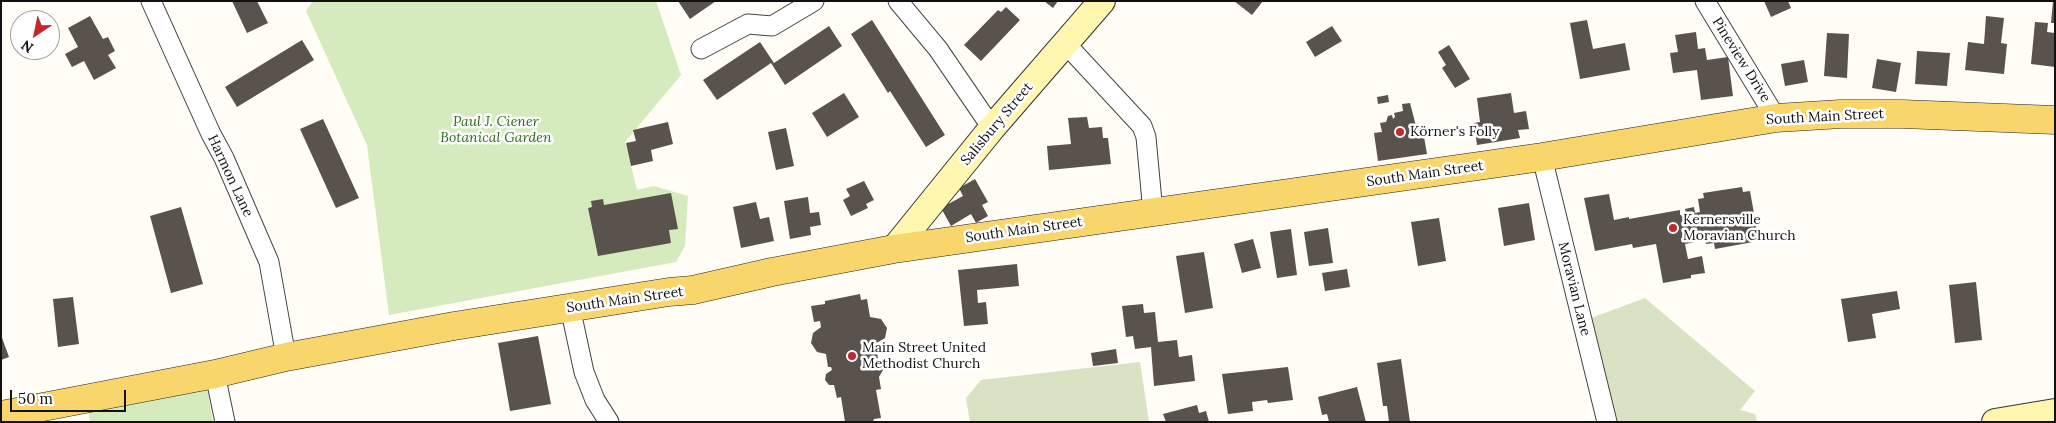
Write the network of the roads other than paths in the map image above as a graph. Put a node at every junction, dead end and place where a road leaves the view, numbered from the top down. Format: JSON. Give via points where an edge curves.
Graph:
{"nodes":[{"id":1,"x":150,"y":1,"type":"edge"},
{"id":2,"x":814,"y":1,"type":"edge"},
{"id":3,"x":898,"y":1,"type":"edge"},
{"id":4,"x":1102,"y":1,"type":"edge"},
{"id":5,"x":1705,"y":1,"type":"edge"},
{"id":6,"x":1065,"y":44,"type":"junction"},
{"id":7,"x":701,"y":49,"type":"dead end"},
{"id":8,"x":1776,"y":118,"type":"junction"},
{"id":9,"x":2055,"y":120,"type":"edge"},
{"id":10,"x":992,"y":128,"type":"junction"},
{"id":11,"x":1542,"y":157,"type":"junction"},
{"id":12,"x":1153,"y":212,"type":"junction"},
{"id":13,"x":894,"y":249,"type":"junction"},
{"id":14,"x":570,"y":307,"type":"junction"},
{"id":15,"x":286,"y":358,"type":"junction"},
{"id":16,"x":215,"y":374,"type":"junction"},
{"id":17,"x":2055,"y":412,"type":"edge"},
{"id":18,"x":1,"y":415,"type":"edge"},
{"id":19,"x":225,"y":422,"type":"edge"},
{"id":20,"x":609,"y":422,"type":"edge"},
{"id":21,"x":1607,"y":422,"type":"edge"},
{"id":22,"x":1995,"y":422,"type":"edge"}],
"edges":[{"from":1,"to":15,"type":"street","name":"Harmon Lane","via":[[224,158],[268,262]]},
{"from":2,"to":7,"type":"street","via":[[772,26],[748,24]]},
{"from":3,"to":10,"type":"street","via":[[938,49]]},
{"from":4,"to":6,"type":"main road","name":"Salisbury Street"},
{"from":5,"to":8,"type":"street","name":"Pineview Drive"},
{"from":6,"to":10,"type":"main road","name":"Salisbury Street"},
{"from":6,"to":12,"type":"street","via":[[1142,126],[1146,137]]},
{"from":8,"to":9,"type":"main road","name":"South Main Street","via":[[1902,114]]},
{"from":8,"to":11,"type":"main road","name":"South Main Street"},
{"from":10,"to":13,"type":"main road","name":"Salisbury Street"},
{"from":11,"to":12,"type":"main road","name":"South Main Street"},
{"from":11,"to":21,"type":"street","name":"Moravian Lane"},
{"from":12,"to":13,"type":"main road","name":"South Main Street"},
{"from":13,"to":14,"type":"main road","name":"South Main Street","via":[[692,290]]},
{"from":14,"to":15,"type":"main road","name":"South Main Street"},
{"from":14,"to":20,"type":"street","via":[[584,372],[595,400]]},
{"from":15,"to":16,"type":"main road","name":"South Main Street"},
{"from":16,"to":18,"type":"main road","name":"South Main Street"},
{"from":16,"to":19,"type":"street"},
{"from":17,"to":22,"type":"main road"}]}
